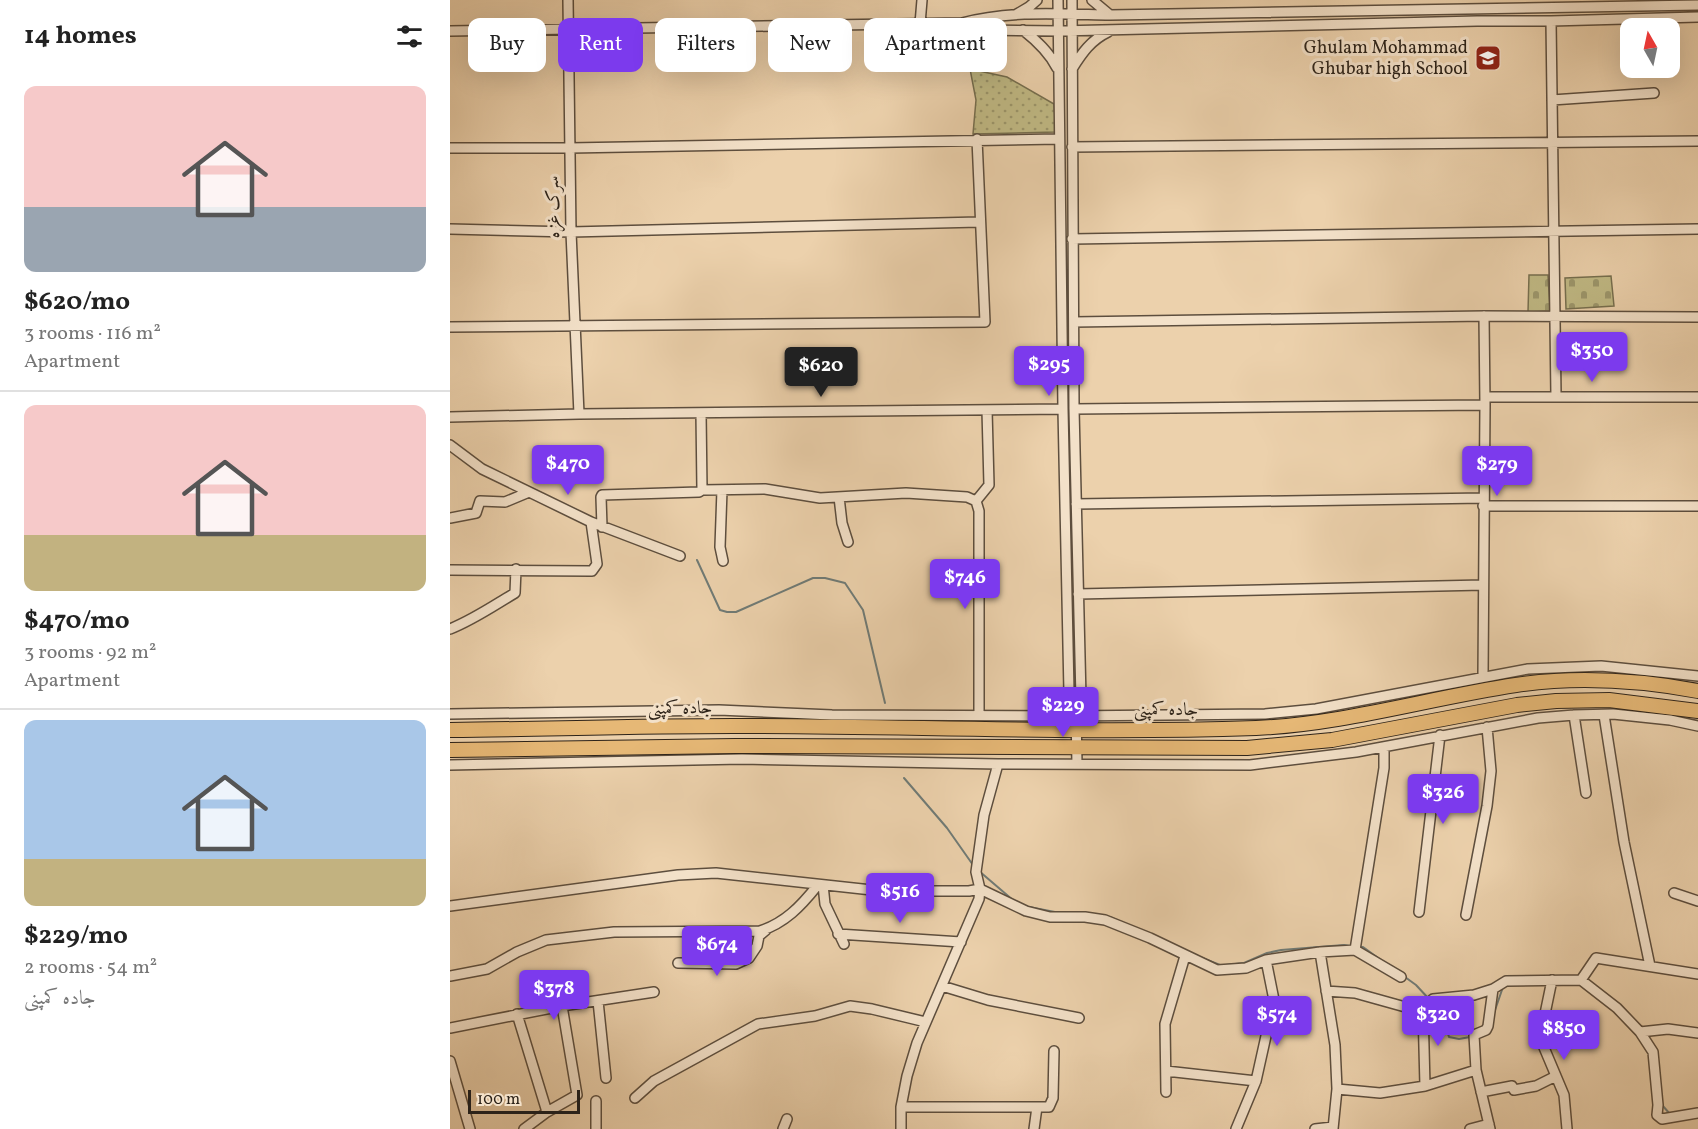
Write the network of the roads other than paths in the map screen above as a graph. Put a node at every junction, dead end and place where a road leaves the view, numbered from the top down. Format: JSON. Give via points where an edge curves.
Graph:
{"nodes":[{"id":1,"x":568,"y":0,"type":"edge"},
{"id":2,"x":922,"y":0,"type":"edge"},
{"id":3,"x":1037,"y":0,"type":"edge"},
{"id":4,"x":1059,"y":0,"type":"edge"},
{"id":5,"x":1071,"y":0,"type":"edge"},
{"id":6,"x":1092,"y":0,"type":"edge"},
{"id":7,"x":1550,"y":4,"type":"edge"},
{"id":8,"x":1698,"y":5,"type":"edge"},
{"id":9,"x":1639,"y":6,"type":"junction"},
{"id":10,"x":1477,"y":9,"type":"junction"},
{"id":11,"x":1059,"y":14,"type":"junction"},
{"id":12,"x":1071,"y":14,"type":"junction"},
{"id":13,"x":1014,"y":15,"type":"junction"},
{"id":14,"x":1110,"y":15,"type":"junction"},
{"id":15,"x":1698,"y":17,"type":"edge"},
{"id":16,"x":568,"y":18,"type":"edge"},
{"id":17,"x":920,"y":18,"type":"edge"},
{"id":18,"x":980,"y":18,"type":"edge"},
{"id":19,"x":1639,"y":18,"type":"joint"},
{"id":20,"x":1620,"y":19,"type":"edge"},
{"id":21,"x":1477,"y":21,"type":"junction"},
{"id":22,"x":1551,"y":21,"type":"junction"},
{"id":23,"x":864,"y":25,"type":"edge"},
{"id":24,"x":643,"y":29,"type":"edge"},
{"id":25,"x":558,"y":30,"type":"edge"},
{"id":26,"x":1007,"y":30,"type":"edge"},
{"id":27,"x":1023,"y":30,"type":"junction"},
{"id":28,"x":1113,"y":30,"type":"junction"},
{"id":29,"x":450,"y":31,"type":"edge"},
{"id":30,"x":1059,"y":31,"type":"junction"},
{"id":31,"x":1071,"y":31,"type":"junction"},
{"id":32,"x":1072,"y":69,"type":"junction"},
{"id":33,"x":569,"y":72,"type":"edge"},
{"id":34,"x":1059,"y":73,"type":"junction"},
{"id":35,"x":1654,"y":93,"type":"dead end"},
{"id":36,"x":1552,"y":100,"type":"junction"},
{"id":37,"x":976,"y":139,"type":"junction"},
{"id":38,"x":1059,"y":139,"type":"junction"},
{"id":39,"x":1698,"y":141,"type":"edge"},
{"id":40,"x":1553,"y":144,"type":"junction"},
{"id":41,"x":1072,"y":147,"type":"junction"},
{"id":42,"x":450,"y":148,"type":"edge"},
{"id":43,"x":570,"y":148,"type":"junction"},
{"id":44,"x":979,"y":222,"type":"junction"},
{"id":45,"x":450,"y":228,"type":"edge"},
{"id":46,"x":1698,"y":229,"type":"edge"},
{"id":47,"x":1553,"y":231,"type":"junction"},
{"id":48,"x":571,"y":232,"type":"junction"},
{"id":49,"x":1072,"y":239,"type":"junction"},
{"id":50,"x":1484,"y":316,"type":"junction"},
{"id":51,"x":1555,"y":316,"type":"junction"},
{"id":52,"x":1698,"y":316,"type":"edge"},
{"id":53,"x":1074,"y":322,"type":"junction"},
{"id":54,"x":575,"y":326,"type":"junction"},
{"id":55,"x":450,"y":327,"type":"edge"},
{"id":56,"x":1062,"y":345,"type":"junction"},
{"id":57,"x":1074,"y":345,"type":"junction"},
{"id":58,"x":1556,"y":396,"type":"junction"},
{"id":59,"x":1698,"y":397,"type":"edge"},
{"id":60,"x":1485,"y":401,"type":"junction"},
{"id":61,"x":1063,"y":409,"type":"junction"},
{"id":62,"x":1074,"y":409,"type":"junction"},
{"id":63,"x":987,"y":410,"type":"junction"},
{"id":64,"x":701,"y":413,"type":"junction"},
{"id":65,"x":579,"y":414,"type":"junction"},
{"id":66,"x":450,"y":417,"type":"edge"},
{"id":67,"x":450,"y":445,"type":"edge"},
{"id":68,"x":1064,"y":479,"type":"junction"},
{"id":69,"x":1076,"y":479,"type":"junction"},
{"id":70,"x":702,"y":490,"type":"junction"},
{"id":71,"x":722,"y":490,"type":"junction"},
{"id":72,"x":529,"y":492,"type":"junction"},
{"id":73,"x":839,"y":497,"type":"junction"},
{"id":74,"x":976,"y":501,"type":"junction"},
{"id":75,"x":1483,"y":502,"type":"junction"},
{"id":76,"x":1076,"y":504,"type":"junction"},
{"id":77,"x":1698,"y":506,"type":"edge"},
{"id":78,"x":450,"y":518,"type":"edge"},
{"id":79,"x":591,"y":522,"type":"junction"},
{"id":80,"x":602,"y":527,"type":"junction"},
{"id":81,"x":848,"y":542,"type":"dead end"},
{"id":82,"x":680,"y":556,"type":"dead end"},
{"id":83,"x":723,"y":561,"type":"dead end"},
{"id":84,"x":516,"y":569,"type":"junction"},
{"id":85,"x":450,"y":570,"type":"edge"},
{"id":86,"x":1484,"y":585,"type":"junction"},
{"id":87,"x":1078,"y":594,"type":"junction"},
{"id":88,"x":450,"y":629,"type":"edge"},
{"id":89,"x":1601,"y":673,"type":"junction"},
{"id":90,"x":1483,"y":676,"type":"junction"},
{"id":91,"x":1698,"y":676,"type":"edge"},
{"id":92,"x":1698,"y":690,"type":"edge"},
{"id":93,"x":1698,"y":711,"type":"edge"},
{"id":94,"x":450,"y":714,"type":"edge"},
{"id":95,"x":979,"y":715,"type":"junction"},
{"id":96,"x":1574,"y":715,"type":"junction"},
{"id":97,"x":1605,"y":715,"type":"junction"},
{"id":98,"x":1076,"y":719,"type":"junction"},
{"id":99,"x":1698,"y":726,"type":"edge"},
{"id":100,"x":1487,"y":727,"type":"junction"},
{"id":101,"x":450,"y":730,"type":"edge"},
{"id":102,"x":1440,"y":735,"type":"junction"},
{"id":103,"x":1077,"y":747,"type":"junction"},
{"id":104,"x":1384,"y":747,"type":"junction"},
{"id":105,"x":450,"y":750,"type":"edge"},
{"id":106,"x":998,"y":764,"type":"junction"},
{"id":107,"x":1077,"y":764,"type":"junction"},
{"id":108,"x":450,"y":765,"type":"edge"},
{"id":109,"x":1586,"y":793,"type":"dead end"},
{"id":110,"x":820,"y":886,"type":"junction"},
{"id":111,"x":980,"y":889,"type":"junction"},
{"id":112,"x":1674,"y":894,"type":"dead end"},
{"id":113,"x":1698,"y":901,"type":"edge"},
{"id":114,"x":450,"y":906,"type":"edge"},
{"id":115,"x":1419,"y":912,"type":"dead end"},
{"id":116,"x":1466,"y":915,"type":"dead end"},
{"id":117,"x":767,"y":929,"type":"junction"},
{"id":118,"x":838,"y":934,"type":"junction"},
{"id":119,"x":961,"y":942,"type":"junction"},
{"id":120,"x":844,"y":944,"type":"dead end"},
{"id":121,"x":1355,"y":945,"type":"junction"},
{"id":122,"x":1320,"y":952,"type":"junction"},
{"id":123,"x":1185,"y":956,"type":"junction"},
{"id":124,"x":1266,"y":960,"type":"junction"},
{"id":125,"x":678,"y":963,"type":"dead end"},
{"id":126,"x":1650,"y":966,"type":"junction"},
{"id":127,"x":1698,"y":974,"type":"edge"},
{"id":128,"x":450,"y":976,"type":"edge"},
{"id":129,"x":1401,"y":977,"type":"dead end"},
{"id":130,"x":1552,"y":980,"type":"junction"},
{"id":131,"x":1581,"y":980,"type":"junction"},
{"id":132,"x":942,"y":986,"type":"junction"},
{"id":133,"x":1493,"y":989,"type":"junction"},
{"id":134,"x":1326,"y":991,"type":"junction"},
{"id":135,"x":654,"y":992,"type":"dead end"},
{"id":136,"x":598,"y":1001,"type":"junction"},
{"id":137,"x":562,"y":1006,"type":"junction"},
{"id":138,"x":1423,"y":1009,"type":"junction"},
{"id":139,"x":517,"y":1014,"type":"junction"},
{"id":140,"x":1078,"y":1018,"type":"dead end"},
{"id":141,"x":926,"y":1022,"type":"junction"},
{"id":142,"x":450,"y":1028,"type":"edge"},
{"id":143,"x":1640,"y":1032,"type":"junction"},
{"id":144,"x":1698,"y":1033,"type":"edge"},
{"id":145,"x":1054,"y":1052,"type":"dead end"},
{"id":146,"x":450,"y":1061,"type":"edge"},
{"id":147,"x":1476,"y":1070,"type":"junction"},
{"id":148,"x":1166,"y":1071,"type":"junction"},
{"id":149,"x":1556,"y":1076,"type":"junction"},
{"id":150,"x":606,"y":1078,"type":"dead end"},
{"id":151,"x":1256,"y":1081,"type":"junction"},
{"id":152,"x":1425,"y":1086,"type":"junction"},
{"id":153,"x":1337,"y":1089,"type":"junction"},
{"id":154,"x":1166,"y":1092,"type":"dead end"},
{"id":155,"x":1481,"y":1092,"type":"junction"},
{"id":156,"x":635,"y":1098,"type":"dead end"},
{"id":157,"x":596,"y":1101,"type":"dead end"},
{"id":158,"x":901,"y":1107,"type":"junction"},
{"id":159,"x":1037,"y":1107,"type":"junction"},
{"id":160,"x":547,"y":1112,"type":"junction"},
{"id":161,"x":1698,"y":1113,"type":"edge"},
{"id":162,"x":786,"y":1119,"type":"dead end"},
{"id":163,"x":1490,"y":1126,"type":"edge"},
{"id":164,"x":1333,"y":1128,"type":"edge"},
{"id":165,"x":470,"y":1129,"type":"edge"},
{"id":166,"x":524,"y":1129,"type":"edge"},
{"id":167,"x":596,"y":1129,"type":"edge"},
{"id":168,"x":783,"y":1129,"type":"edge"},
{"id":169,"x":901,"y":1129,"type":"edge"},
{"id":170,"x":1034,"y":1129,"type":"edge"},
{"id":171,"x":1236,"y":1129,"type":"edge"},
{"id":172,"x":1315,"y":1129,"type":"edge"},
{"id":173,"x":1470,"y":1129,"type":"edge"},
{"id":174,"x":1567,"y":1129,"type":"edge"}],
"edges":[{"from":1,"to":16,"type":"street","name":"سرک غزه"},
{"from":2,"to":17,"type":"street"},
{"from":3,"to":13,"type":"street"},
{"from":4,"to":11,"type":"street"},
{"from":5,"to":12,"type":"street"},
{"from":6,"to":14,"type":"street"},
{"from":7,"to":9,"type":"street"},
{"from":7,"to":10,"type":"street"},
{"from":8,"to":9,"type":"street"},
{"from":9,"to":19,"type":"street"},
{"from":10,"to":14,"type":"street"},
{"from":10,"to":21,"type":"street"},
{"from":11,"to":12,"type":"street"},
{"from":11,"to":13,"type":"street"},
{"from":11,"to":30,"type":"street"},
{"from":12,"to":14,"type":"street"},
{"from":12,"to":31,"type":"street"},
{"from":13,"to":18,"type":"street"},
{"from":15,"to":19,"type":"street"},
{"from":20,"to":22,"type":"street"},
{"from":21,"to":22,"type":"street"},
{"from":21,"to":28,"type":"street"},
{"from":22,"to":36,"type":"street"},
{"from":23,"to":24,"type":"street"},
{"from":25,"to":29,"type":"street"},
{"from":26,"to":27,"type":"street"},
{"from":27,"to":30,"type":"street"},
{"from":27,"to":34,"type":"street","via":[[1040,43]]},
{"from":28,"to":31,"type":"street"},
{"from":28,"to":32,"type":"street","via":[[1083,51]]},
{"from":30,"to":31,"type":"street"},
{"from":30,"to":34,"type":"street"},
{"from":31,"to":32,"type":"street"},
{"from":32,"to":41,"type":"street"},
{"from":33,"to":43,"type":"street","name":"سرک غزه"},
{"from":34,"to":38,"type":"street"},
{"from":35,"to":36,"type":"street"},
{"from":36,"to":40,"type":"street"},
{"from":37,"to":38,"type":"street"},
{"from":37,"to":43,"type":"street"},
{"from":37,"to":44,"type":"street"},
{"from":38,"to":56,"type":"street"},
{"from":39,"to":40,"type":"street"},
{"from":40,"to":41,"type":"street"},
{"from":40,"to":47,"type":"street"},
{"from":41,"to":49,"type":"street"},
{"from":42,"to":43,"type":"street"},
{"from":43,"to":48,"type":"street","name":"سرک غزه"},
{"from":44,"to":48,"type":"street"},
{"from":44,"to":54,"type":"street","via":[[985,322]]},
{"from":45,"to":48,"type":"street"},
{"from":46,"to":47,"type":"street"},
{"from":47,"to":49,"type":"street"},
{"from":47,"to":51,"type":"street"},
{"from":48,"to":54,"type":"street","name":"سرک غزه"},
{"from":49,"to":53,"type":"street"},
{"from":50,"to":51,"type":"street"},
{"from":50,"to":53,"type":"street"},
{"from":50,"to":60,"type":"street"},
{"from":51,"to":52,"type":"street"},
{"from":51,"to":58,"type":"street"},
{"from":53,"to":57,"type":"street"},
{"from":54,"to":55,"type":"street"},
{"from":54,"to":65,"type":"street","name":"سرک غزه"},
{"from":56,"to":57,"type":"street"},
{"from":56,"to":61,"type":"street"},
{"from":57,"to":62,"type":"street"},
{"from":58,"to":59,"type":"street"},
{"from":58,"to":60,"type":"street"},
{"from":60,"to":62,"type":"street"},
{"from":60,"to":75,"type":"street"},
{"from":61,"to":63,"type":"street"},
{"from":61,"to":68,"type":"street"},
{"from":62,"to":69,"type":"street"},
{"from":63,"to":64,"type":"street"},
{"from":63,"to":74,"type":"street","via":[[989,485]]},
{"from":64,"to":65,"type":"street"},
{"from":64,"to":70,"type":"street"},
{"from":65,"to":66,"type":"street"},
{"from":67,"to":72,"type":"street","via":[[482,469]]},
{"from":68,"to":69,"type":"street"},
{"from":68,"to":98,"type":"street","via":[[1069,692]]},
{"from":69,"to":76,"type":"street"},
{"from":70,"to":71,"type":"street"},
{"from":70,"to":80,"type":"street","via":[[602,495]]},
{"from":71,"to":73,"type":"street","via":[[765,489],[800,496]]},
{"from":71,"to":83,"type":"street"},
{"from":72,"to":78,"type":"street","via":[[505,502],[480,501],[476,513]]},
{"from":72,"to":79,"type":"street"},
{"from":73,"to":74,"type":"street","via":[[906,493]]},
{"from":73,"to":81,"type":"street"},
{"from":74,"to":95,"type":"street"},
{"from":75,"to":76,"type":"street"},
{"from":75,"to":77,"type":"street"},
{"from":75,"to":86,"type":"street"},
{"from":76,"to":87,"type":"street"},
{"from":79,"to":80,"type":"street"},
{"from":79,"to":84,"type":"street","via":[[597,564],[592,571]]},
{"from":80,"to":82,"type":"street"},
{"from":84,"to":85,"type":"street"},
{"from":84,"to":88,"type":"street","via":[[515,593],[472,621]]},
{"from":86,"to":87,"type":"street"},
{"from":86,"to":90,"type":"street"},
{"from":87,"to":98,"type":"street","via":[[1081,703]]},
{"from":89,"to":90,"type":"street","via":[[1528,669]]},
{"from":89,"to":91,"type":"street"},
{"from":89,"to":92,"type":"highway","name":"جاده کمپنی"},
{"from":89,"to":98,"type":"highway","name":"جاده کمپنی","via":[[1519,684],[1307,724],[1257,728]]},
{"from":90,"to":98,"type":"street","via":[[1316,709]]},
{"from":93,"to":103,"type":"highway","name":"جاده کمپنی","via":[[1609,700],[1556,701],[1299,744],[1247,748]]},
{"from":94,"to":95,"type":"street","via":[[719,710]]},
{"from":95,"to":98,"type":"street"},
{"from":96,"to":97,"type":"street"},
{"from":96,"to":100,"type":"street"},
{"from":96,"to":109,"type":"street"},
{"from":97,"to":99,"type":"street"},
{"from":97,"to":126,"type":"street","via":[[1624,842]]},
{"from":98,"to":101,"type":"highway","name":"جاده کمپنی"},
{"from":98,"to":103,"type":"street"},
{"from":100,"to":102,"type":"street"},
{"from":100,"to":116,"type":"street","via":[[1491,771]]},
{"from":102,"to":104,"type":"street"},
{"from":102,"to":115,"type":"street"},
{"from":103,"to":105,"type":"highway","name":"جاده کمپنی"},
{"from":103,"to":107,"type":"street"},
{"from":104,"to":107,"type":"street","via":[[1250,765]]},
{"from":104,"to":121,"type":"street","via":[[1384,768]]},
{"from":106,"to":107,"type":"street"},
{"from":106,"to":108,"type":"street","via":[[742,759]]},
{"from":106,"to":111,"type":"street","via":[[984,815],[977,868]]},
{"from":110,"to":111,"type":"street","via":[[899,893]]},
{"from":110,"to":114,"type":"street","via":[[716,873],[678,875]]},
{"from":110,"to":117,"type":"street","via":[[801,907]]},
{"from":110,"to":118,"type":"street"},
{"from":111,"to":119,"type":"street"},
{"from":111,"to":123,"type":"street","via":[[1026,911],[1050,917],[1105,920]]},
{"from":112,"to":113,"type":"street"},
{"from":117,"to":125,"type":"street","via":[[759,936],[749,958],[736,964]]},
{"from":117,"to":128,"type":"street","via":[[614,932],[546,940],[487,969]]},
{"from":118,"to":119,"type":"street"},
{"from":118,"to":120,"type":"street"},
{"from":119,"to":132,"type":"street"},
{"from":121,"to":122,"type":"street"},
{"from":121,"to":129,"type":"street"},
{"from":122,"to":124,"type":"street"},
{"from":122,"to":134,"type":"street"},
{"from":123,"to":124,"type":"street","via":[[1217,970],[1246,968]]},
{"from":123,"to":148,"type":"street","via":[[1165,1024]]},
{"from":124,"to":151,"type":"street","via":[[1274,1000]]},
{"from":126,"to":127,"type":"street"},
{"from":126,"to":131,"type":"street","via":[[1596,958]]},
{"from":130,"to":131,"type":"street"},
{"from":130,"to":133,"type":"street","via":[[1506,981]]},
{"from":130,"to":149,"type":"street","via":[[1540,1038]]},
{"from":131,"to":143,"type":"street"},
{"from":132,"to":140,"type":"street","via":[[988,1000]]},
{"from":132,"to":141,"type":"street"},
{"from":133,"to":138,"type":"street","via":[[1433,999]]},
{"from":133,"to":147,"type":"street","via":[[1488,1026],[1475,1039]]},
{"from":134,"to":138,"type":"street","via":[[1355,993]]},
{"from":134,"to":153,"type":"street"},
{"from":135,"to":136,"type":"street"},
{"from":136,"to":137,"type":"street"},
{"from":136,"to":150,"type":"street"},
{"from":137,"to":139,"type":"street"},
{"from":137,"to":160,"type":"street","via":[[577,1095]]},
{"from":138,"to":152,"type":"street"},
{"from":139,"to":142,"type":"street"},
{"from":139,"to":160,"type":"street"},
{"from":141,"to":156,"type":"street","via":[[850,1006],[815,1016],[758,1024],[654,1082]]},
{"from":141,"to":158,"type":"street"},
{"from":143,"to":144,"type":"street","via":[[1668,1029]]},
{"from":143,"to":161,"type":"street","via":[[1653,1052],[1657,1115],[1662,1119]]},
{"from":145,"to":159,"type":"street","via":[[1053,1098],[1049,1107]]},
{"from":146,"to":165,"type":"street"},
{"from":147,"to":152,"type":"street"},
{"from":147,"to":155,"type":"street"},
{"from":148,"to":151,"type":"street"},
{"from":148,"to":154,"type":"street"},
{"from":149,"to":155,"type":"street","via":[[1529,1088],[1514,1090],[1512,1086]]},
{"from":149,"to":174,"type":"street","via":[[1564,1095]]},
{"from":151,"to":171,"type":"street"},
{"from":152,"to":153,"type":"street","via":[[1380,1093]]},
{"from":153,"to":164,"type":"street"},
{"from":155,"to":163,"type":"street"},
{"from":157,"to":167,"type":"street"},
{"from":158,"to":159,"type":"street"},
{"from":158,"to":169,"type":"street"},
{"from":159,"to":170,"type":"street"},
{"from":160,"to":166,"type":"street"},
{"from":162,"to":168,"type":"street"},
{"from":163,"to":173,"type":"street"},
{"from":164,"to":172,"type":"street"}]}
